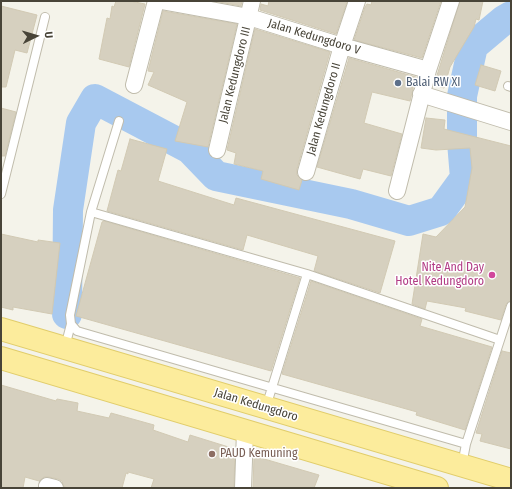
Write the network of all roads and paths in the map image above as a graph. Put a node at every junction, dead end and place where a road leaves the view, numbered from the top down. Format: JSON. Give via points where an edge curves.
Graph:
{"nodes":[{"id":1,"x":156,"y":1,"type":"edge"},
{"id":2,"x":160,"y":1,"type":"edge"},
{"id":3,"x":252,"y":1,"type":"edge"},
{"id":4,"x":357,"y":1,"type":"edge"},
{"id":5,"x":451,"y":1,"type":"edge"},
{"id":6,"x":44,"y":17,"type":"dead end"},
{"id":7,"x":249,"y":17,"type":"junction"},
{"id":8,"x":342,"y":46,"type":"junction"},
{"id":9,"x":428,"y":70,"type":"junction"},
{"id":10,"x":134,"y":84,"type":"dead end"},
{"id":11,"x":428,"y":96,"type":"junction"},
{"id":12,"x":119,"y":121,"type":"dead end"},
{"id":13,"x":511,"y":122,"type":"edge"},
{"id":14,"x":217,"y":150,"type":"dead end"},
{"id":15,"x":306,"y":172,"type":"dead end"},
{"id":16,"x":397,"y":191,"type":"dead end"},
{"id":17,"x":1,"y":194,"type":"edge"},
{"id":18,"x":91,"y":212,"type":"junction"},
{"id":19,"x":307,"y":274,"type":"junction"},
{"id":20,"x":511,"y":306,"type":"edge"},
{"id":21,"x":71,"y":324,"type":"junction"},
{"id":22,"x":1,"y":329,"type":"edge"},
{"id":23,"x":500,"y":340,"type":"junction"},
{"id":24,"x":65,"y":348,"type":"junction"},
{"id":25,"x":1,"y":358,"type":"edge"},
{"id":26,"x":269,"y":398,"type":"junction"},
{"id":27,"x":245,"y":431,"type":"junction"},
{"id":28,"x":466,"y":444,"type":"junction"},
{"id":29,"x":461,"y":466,"type":"junction"},
{"id":30,"x":511,"y":480,"type":"edge"},
{"id":31,"x":243,"y":488,"type":"edge"},
{"id":32,"x":437,"y":488,"type":"edge"}],
"edges":[{"from":1,"to":10,"type":"street"},
{"from":2,"to":7,"type":"street","name":"Jalan Kedungdoro V"},
{"from":3,"to":7,"type":"street","name":"Jalan Kedungdoro III"},
{"from":4,"to":8,"type":"street","name":"Jalan Kedungdoro II"},
{"from":5,"to":9,"type":"street"},
{"from":6,"to":17,"type":"lane"},
{"from":7,"to":8,"type":"street","name":"Jalan Kedungdoro V"},
{"from":7,"to":14,"type":"street","name":"Jalan Kedungdoro III"},
{"from":8,"to":9,"type":"street","name":"Jalan Kedungdoro V"},
{"from":8,"to":15,"type":"street","name":"Jalan Kedungdoro II"},
{"from":9,"to":11,"type":"street"},
{"from":11,"to":13,"type":"street"},
{"from":11,"to":16,"type":"street"},
{"from":12,"to":18,"type":"lane"},
{"from":18,"to":19,"type":"lane"},
{"from":18,"to":21,"type":"lane","via":[[70,315]]},
{"from":19,"to":23,"type":"lane"},
{"from":19,"to":26,"type":"lane"},
{"from":20,"to":23,"type":"lane"},
{"from":21,"to":24,"type":"lane"},
{"from":21,"to":26,"type":"lane","via":[[77,331]]},
{"from":22,"to":24,"type":"main road","name":"Jalan Kedungdoro"},
{"from":23,"to":28,"type":"lane"},
{"from":24,"to":26,"type":"main road","name":"Jalan Kedungdoro"},
{"from":25,"to":27,"type":"main road"},
{"from":26,"to":28,"type":"lane"},
{"from":26,"to":29,"type":"main road","name":"Jalan Kedungdoro"},
{"from":27,"to":31,"type":"street"},
{"from":27,"to":32,"type":"main road"},
{"from":28,"to":29,"type":"lane"},
{"from":29,"to":30,"type":"main road","name":"Jalan Kedungdoro"}]}
